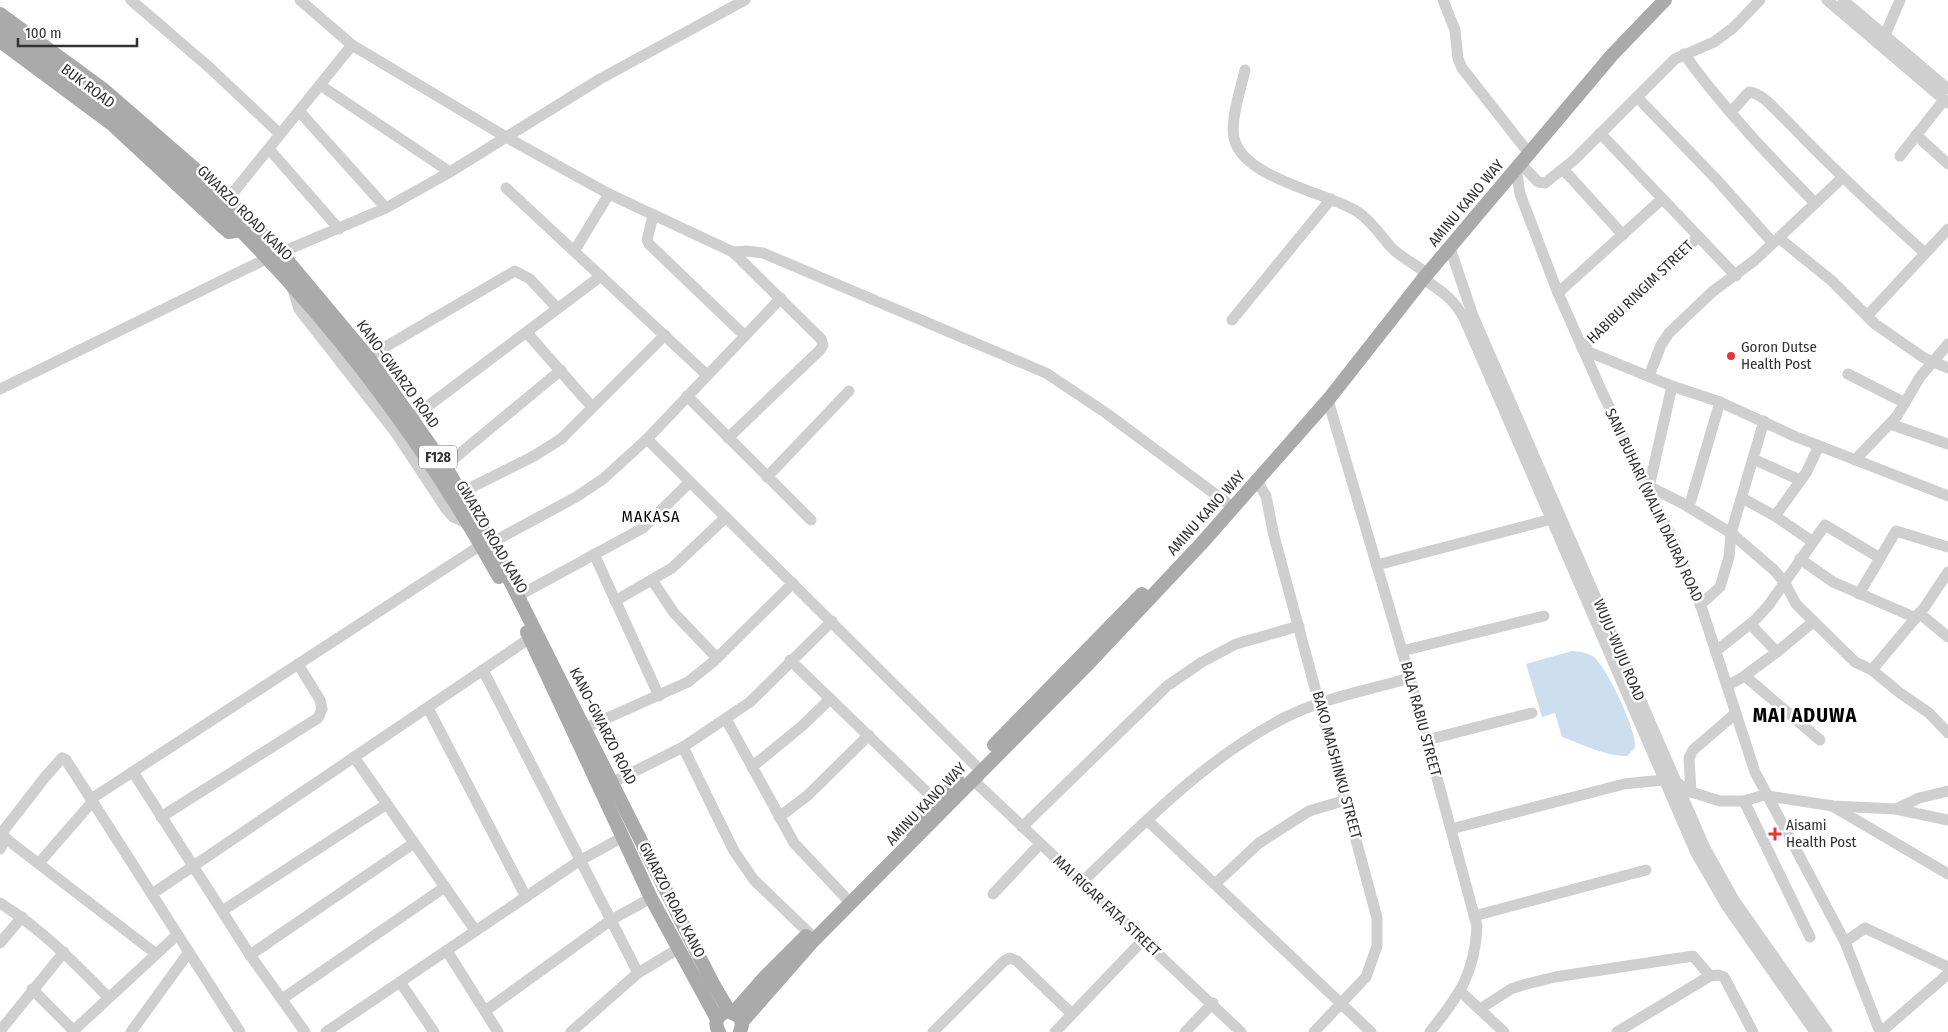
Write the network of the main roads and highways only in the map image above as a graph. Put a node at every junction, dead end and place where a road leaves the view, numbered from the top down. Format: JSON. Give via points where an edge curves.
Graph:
{"nodes":[{"id":1,"x":1652,"y":0,"type":"edge"},
{"id":2,"x":1665,"y":0,"type":"edge"},
{"id":3,"x":0,"y":14,"type":"edge"},
{"id":4,"x":0,"y":27,"type":"edge"},
{"id":5,"x":0,"y":41,"type":"edge"},
{"id":6,"x":23,"y":50,"type":"junction"},
{"id":7,"x":274,"y":256,"type":"junction"},
{"id":8,"x":1423,"y":274,"type":"junction"},
{"id":9,"x":1215,"y":521,"type":"junction"},
{"id":10,"x":486,"y":544,"type":"junction"},
{"id":11,"x":994,"y":751,"type":"junction"},
{"id":12,"x":892,"y":856,"type":"junction"},
{"id":13,"x":738,"y":1023,"type":"edge"},
{"id":14,"x":715,"y":1027,"type":"edge"}],
"edges":[{"from":1,"to":8,"type":"main road","name":"AMINU KANO WAY","via":[[1524,146]]},
{"from":2,"to":8,"type":"main road","name":"AMINU KANO WAY","via":[[1612,55],[1450,248]]},
{"from":3,"to":7,"type":"main road","name":"KANO-GWARZO ROAD","number":"F128","via":[[104,90],[228,199]]},
{"from":4,"to":6,"type":"main road","name":"GWARZO ROAD KANO","number":"F128"},
{"from":5,"to":6,"type":"main road"},
{"from":6,"to":7,"type":"main road","name":"GWARZO ROAD KANO","number":"F128","via":[[96,98],[131,134]]},
{"from":7,"to":10,"type":"main road","name":"GWARZO ROAD KANO","number":"F128","via":[[290,281],[381,395],[468,524]]},
{"from":7,"to":10,"type":"main road","name":"KANO-GWARZO ROAD","number":"F128","via":[[368,357],[444,466]]},
{"from":8,"to":9,"type":"main road","name":"AMINU KANO WAY","via":[[1227,502]]},
{"from":8,"to":9,"type":"main road","name":"AMINU KANO WAY","via":[[1328,400],[1257,481]]},
{"from":9,"to":11,"type":"main road","name":"AMINU KANO WAY","via":[[1124,627]]},
{"from":10,"to":13,"type":"main road","name":"KANO-GWARZO ROAD","number":"F128","via":[[518,596],[712,982]]},
{"from":10,"to":14,"type":"main road","name":"GWARZO ROAD KANO","number":"F128","via":[[651,898]]},
{"from":11,"to":12,"type":"main road","name":"AMINU KANO WAY","via":[[972,780]]},
{"from":11,"to":12,"type":"main road","name":"AMINU KANO WAY","via":[[937,802]]},
{"from":12,"to":13,"type":"main road","name":"AMINU KANO WAY"},
{"from":12,"to":13,"type":"main road","name":"AMINU KANO WAY","via":[[845,897],[763,979]]},
{"from":13,"to":14,"type":"main road","number":"F128","via":[[722,1013]]}]}
